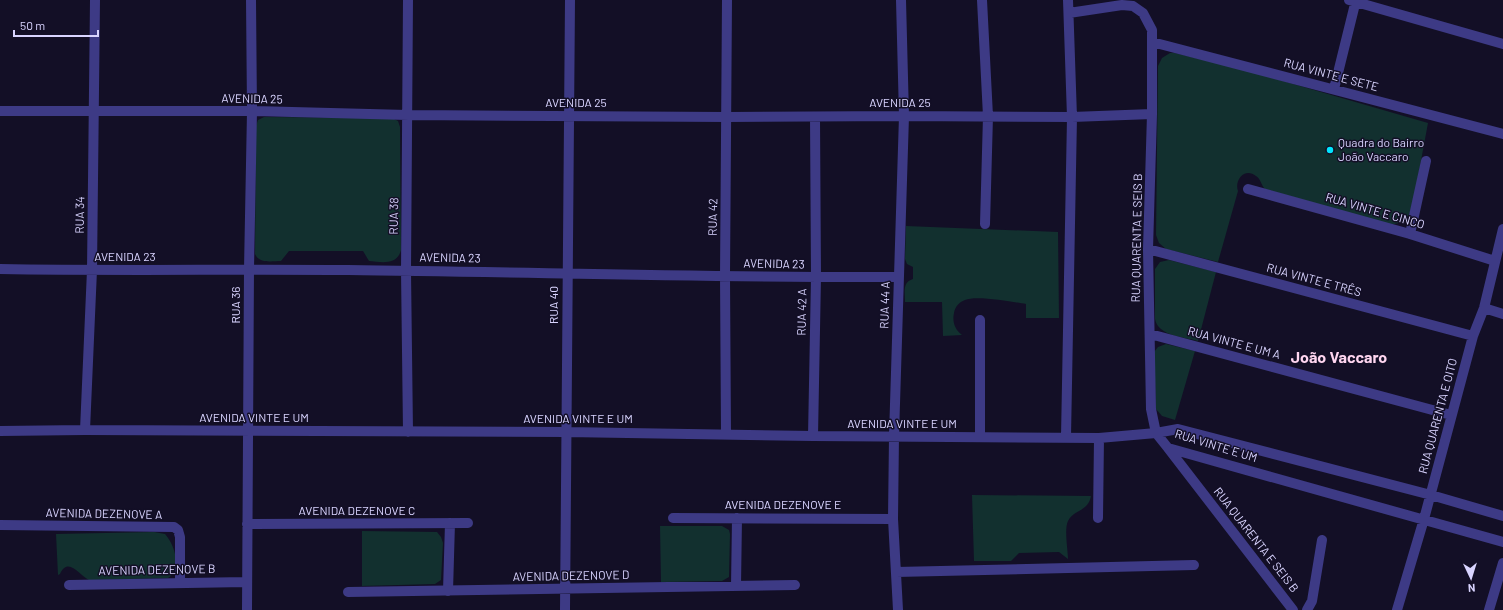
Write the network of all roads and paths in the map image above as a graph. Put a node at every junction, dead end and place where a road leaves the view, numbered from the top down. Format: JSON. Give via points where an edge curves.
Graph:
{"nodes":[{"id":1,"x":95,"y":0,"type":"edge"},
{"id":2,"x":251,"y":0,"type":"edge"},
{"id":3,"x":408,"y":0,"type":"edge"},
{"id":4,"x":570,"y":0,"type":"edge"},
{"id":5,"x":727,"y":0,"type":"edge"},
{"id":6,"x":901,"y":0,"type":"edge"},
{"id":7,"x":982,"y":0,"type":"edge"},
{"id":8,"x":1068,"y":0,"type":"edge"},
{"id":9,"x":1354,"y":1,"type":"edge"},
{"id":10,"x":1122,"y":3,"type":"edge"},
{"id":11,"x":1069,"y":13,"type":"junction"},
{"id":12,"x":1152,"y":42,"type":"junction"},
{"id":13,"x":1503,"y":44,"type":"edge"},
{"id":14,"x":1334,"y":89,"type":"junction"},
{"id":15,"x":0,"y":110,"type":"edge"},
{"id":16,"x":94,"y":111,"type":"junction"},
{"id":17,"x":252,"y":111,"type":"junction"},
{"id":18,"x":1152,"y":114,"type":"junction"},
{"id":19,"x":408,"y":115,"type":"junction"},
{"id":20,"x":569,"y":116,"type":"junction"},
{"id":21,"x":904,"y":116,"type":"junction"},
{"id":22,"x":988,"y":116,"type":"junction"},
{"id":23,"x":727,"y":117,"type":"junction"},
{"id":24,"x":815,"y":117,"type":"junction"},
{"id":25,"x":1072,"y":117,"type":"junction"},
{"id":26,"x":1503,"y":134,"type":"edge"},
{"id":27,"x":1426,"y":161,"type":"dead end"},
{"id":28,"x":1248,"y":189,"type":"dead end"},
{"id":29,"x":985,"y":224,"type":"dead end"},
{"id":30,"x":1503,"y":229,"type":"edge"},
{"id":31,"x":1410,"y":234,"type":"junction"},
{"id":32,"x":1148,"y":249,"type":"junction"},
{"id":33,"x":1495,"y":261,"type":"junction"},
{"id":34,"x":0,"y":269,"type":"edge"},
{"id":35,"x":249,"y":269,"type":"junction"},
{"id":36,"x":92,"y":270,"type":"junction"},
{"id":37,"x":406,"y":271,"type":"junction"},
{"id":38,"x":567,"y":273,"type":"junction"},
{"id":39,"x":725,"y":276,"type":"junction"},
{"id":40,"x":816,"y":277,"type":"junction"},
{"id":41,"x":899,"y":277,"type":"junction"},
{"id":42,"x":1484,"y":308,"type":"junction"},
{"id":43,"x":1503,"y":314,"type":"edge"},
{"id":44,"x":980,"y":320,"type":"dead end"},
{"id":45,"x":1150,"y":334,"type":"junction"},
{"id":46,"x":1473,"y":336,"type":"junction"},
{"id":47,"x":1451,"y":415,"type":"junction"},
{"id":48,"x":85,"y":430,"type":"junction"},
{"id":49,"x":0,"y":431,"type":"edge"},
{"id":50,"x":248,"y":431,"type":"junction"},
{"id":51,"x":408,"y":432,"type":"junction"},
{"id":52,"x":567,"y":432,"type":"junction"},
{"id":53,"x":1156,"y":433,"type":"junction"},
{"id":54,"x":726,"y":434,"type":"junction"},
{"id":55,"x":813,"y":436,"type":"junction"},
{"id":56,"x":894,"y":436,"type":"junction"},
{"id":57,"x":980,"y":437,"type":"junction"},
{"id":58,"x":1066,"y":437,"type":"junction"},
{"id":59,"x":1099,"y":438,"type":"junction"},
{"id":60,"x":1168,"y":448,"type":"junction"},
{"id":61,"x":1431,"y":495,"type":"junction"},
{"id":62,"x":1503,"y":516,"type":"edge"},
{"id":63,"x":672,"y":518,"type":"dead end"},
{"id":64,"x":737,"y":518,"type":"junction"},
{"id":65,"x":893,"y":518,"type":"junction"},
{"id":66,"x":1098,"y":518,"type":"dead end"},
{"id":67,"x":1424,"y":518,"type":"junction"},
{"id":68,"x":450,"y":523,"type":"junction"},
{"id":69,"x":468,"y":523,"type":"dead end"},
{"id":70,"x":247,"y":524,"type":"junction"},
{"id":71,"x":0,"y":525,"type":"edge"},
{"id":72,"x":1322,"y":540,"type":"dead end"},
{"id":73,"x":1503,"y":542,"type":"edge"},
{"id":74,"x":1503,"y":563,"type":"edge"},
{"id":75,"x":1194,"y":565,"type":"dead end"},
{"id":76,"x":896,"y":572,"type":"junction"},
{"id":77,"x":246,"y":582,"type":"junction"},
{"id":78,"x":180,"y":583,"type":"junction"},
{"id":79,"x":69,"y":585,"type":"dead end"},
{"id":80,"x":795,"y":585,"type":"dead end"},
{"id":81,"x":736,"y":586,"type":"junction"},
{"id":82,"x":564,"y":589,"type":"junction"},
{"id":83,"x":448,"y":591,"type":"junction"},
{"id":84,"x":348,"y":592,"type":"dead end"},
{"id":85,"x":246,"y":610,"type":"edge"},
{"id":86,"x":564,"y":610,"type":"edge"},
{"id":87,"x":898,"y":610,"type":"edge"},
{"id":88,"x":1294,"y":610,"type":"edge"},
{"id":89,"x":1307,"y":610,"type":"edge"},
{"id":90,"x":1397,"y":610,"type":"edge"},
{"id":91,"x":1489,"y":610,"type":"edge"}],
"edges":[{"from":1,"to":16,"type":"street","name":"RUA 34"},
{"from":2,"to":17,"type":"street","name":"RUA 36"},
{"from":3,"to":19,"type":"street","name":"RUA 38"},
{"from":4,"to":20,"type":"street","name":"RUA 40"},
{"from":5,"to":23,"type":"street","name":"RUA 42"},
{"from":6,"to":21,"type":"street","name":"RUA 44 A"},
{"from":7,"to":22,"type":"street"},
{"from":8,"to":11,"type":"street"},
{"from":9,"to":13,"type":"street"},
{"from":9,"to":14,"type":"street"},
{"from":10,"to":11,"type":"street"},
{"from":10,"to":12,"type":"street","name":"RUA QUARENTA E SEIS B","via":[[1134,6],[1143,13],[1152,30]]},
{"from":11,"to":25,"type":"street"},
{"from":12,"to":14,"type":"street","name":"RUA VINTE E SETE"},
{"from":12,"to":18,"type":"street","name":"RUA QUARENTA E SEIS B"},
{"from":14,"to":26,"type":"street","name":"RUA VINTE E SETE"},
{"from":15,"to":16,"type":"street","name":"AVENIDA 25"},
{"from":16,"to":17,"type":"street","name":"AVENIDA 25"},
{"from":16,"to":36,"type":"street","name":"RUA 34"},
{"from":17,"to":19,"type":"street","name":"AVENIDA 25"},
{"from":17,"to":35,"type":"street","name":"RUA 36"},
{"from":18,"to":25,"type":"street","name":"AVENIDA 25"},
{"from":18,"to":32,"type":"street","name":"RUA QUARENTA E SEIS B"},
{"from":19,"to":20,"type":"street","name":"AVENIDA 25"},
{"from":19,"to":37,"type":"street","name":"RUA 38"},
{"from":20,"to":23,"type":"street","name":"AVENIDA 25"},
{"from":20,"to":38,"type":"street","name":"RUA 40"},
{"from":21,"to":22,"type":"street","name":"AVENIDA 25"},
{"from":21,"to":24,"type":"street","name":"AVENIDA 25"},
{"from":21,"to":41,"type":"street","name":"RUA 44 A"},
{"from":22,"to":25,"type":"street","name":"AVENIDA 25"},
{"from":22,"to":29,"type":"street"},
{"from":23,"to":24,"type":"street","name":"AVENIDA 25"},
{"from":23,"to":39,"type":"street","name":"RUA 42"},
{"from":24,"to":40,"type":"street","name":"RUA 42 A"},
{"from":25,"to":58,"type":"street"},
{"from":27,"to":31,"type":"street"},
{"from":28,"to":31,"type":"street","name":"RUA VINTE E CINCO"},
{"from":30,"to":33,"type":"street","name":"RUA QUARENTA E OITO"},
{"from":31,"to":33,"type":"street","name":"RUA VINTE E CINCO"},
{"from":32,"to":45,"type":"street","name":"RUA QUARENTA E SEIS B"},
{"from":32,"to":46,"type":"street","name":"RUA VINTE E TRÊS"},
{"from":33,"to":42,"type":"street","name":"RUA QUARENTA E OITO"},
{"from":34,"to":36,"type":"street","name":"AVENIDA 23"},
{"from":35,"to":36,"type":"street","name":"AVENIDA 23"},
{"from":35,"to":37,"type":"street","name":"AVENIDA 23"},
{"from":35,"to":50,"type":"street","name":"RUA 36"},
{"from":36,"to":48,"type":"street","name":"RUA 34"},
{"from":37,"to":38,"type":"street","name":"AVENIDA 23"},
{"from":37,"to":51,"type":"street","name":"RUA 38"},
{"from":38,"to":39,"type":"street","name":"AVENIDA 23"},
{"from":38,"to":52,"type":"street","name":"RUA 40"},
{"from":39,"to":40,"type":"street","name":"AVENIDA 23"},
{"from":39,"to":54,"type":"street","name":"RUA 42"},
{"from":40,"to":41,"type":"street","name":"AVENIDA 23"},
{"from":40,"to":55,"type":"street","name":"RUA 42 A"},
{"from":41,"to":56,"type":"street","name":"RUA 44 A"},
{"from":42,"to":43,"type":"street"},
{"from":42,"to":46,"type":"street","name":"RUA QUARENTA E OITO"},
{"from":44,"to":57,"type":"street"},
{"from":45,"to":47,"type":"street","name":"RUA VINTE E UM A"},
{"from":45,"to":53,"type":"street","name":"RUA QUARENTA E SEIS B","via":[[1151,409]]},
{"from":46,"to":47,"type":"street","name":"RUA QUARENTA E OITO"},
{"from":47,"to":61,"type":"street","name":"RUA QUARENTA E OITO"},
{"from":48,"to":49,"type":"street","name":"AVENIDA VINTE E UM"},
{"from":48,"to":50,"type":"street","name":"AVENIDA VINTE E UM"},
{"from":50,"to":51,"type":"street","name":"AVENIDA VINTE E UM"},
{"from":50,"to":70,"type":"street","name":"RUA 36"},
{"from":51,"to":52,"type":"street","name":"AVENIDA VINTE E UM"},
{"from":52,"to":54,"type":"street","name":"AVENIDA VINTE E UM"},
{"from":52,"to":82,"type":"street","name":"RUA 40"},
{"from":53,"to":59,"type":"street","name":"AVENIDA VINTE E UM"},
{"from":53,"to":60,"type":"street","name":"RUA VINTE E UM"},
{"from":53,"to":61,"type":"street","name":"RUA VINTE E UM","via":[[1178,429]]},
{"from":54,"to":55,"type":"street","name":"AVENIDA VINTE E UM"},
{"from":55,"to":56,"type":"street","name":"AVENIDA VINTE E UM"},
{"from":56,"to":57,"type":"street","name":"AVENIDA VINTE E UM"},
{"from":56,"to":65,"type":"street","name":"RUA 44 A"},
{"from":57,"to":58,"type":"street","name":"AVENIDA VINTE E UM"},
{"from":58,"to":59,"type":"street","name":"AVENIDA VINTE E UM"},
{"from":59,"to":66,"type":"street"},
{"from":60,"to":67,"type":"street","name":"RUA VINTE E UM"},
{"from":60,"to":88,"type":"street","name":"RUA QUARENTA E SEIS B"},
{"from":61,"to":62,"type":"street","name":"RUA VINTE E UM"},
{"from":61,"to":67,"type":"street","name":"RUA QUARENTA E OITO"},
{"from":63,"to":64,"type":"street","name":"AVENIDA DEZENOVE E"},
{"from":64,"to":65,"type":"street","name":"AVENIDA DEZENOVE E"},
{"from":64,"to":81,"type":"street"},
{"from":65,"to":76,"type":"street","name":"RUA 44 A"},
{"from":67,"to":73,"type":"street","name":"RUA VINTE E UM"},
{"from":67,"to":90,"type":"street","name":"RUA QUARENTA E OITO"},
{"from":68,"to":69,"type":"street","name":"AVENIDA DEZENOVE C"},
{"from":68,"to":70,"type":"street","name":"AVENIDA DEZENOVE C"},
{"from":68,"to":83,"type":"street"},
{"from":70,"to":77,"type":"street","name":"RUA 36"},
{"from":71,"to":78,"type":"street","name":"AVENIDA DEZENOVE A","via":[[174,528],[178,530],[180,537]]},
{"from":72,"to":89,"type":"street","via":[[1312,601]]},
{"from":74,"to":91,"type":"street"},
{"from":75,"to":76,"type":"street"},
{"from":76,"to":87,"type":"street","name":"RUA 44 A"},
{"from":77,"to":78,"type":"street","name":"AVENIDA DEZENOVE B"},
{"from":77,"to":85,"type":"street","name":"RUA 36"},
{"from":78,"to":79,"type":"street","name":"AVENIDA DEZENOVE B"},
{"from":80,"to":81,"type":"street","name":"AVENIDA DEZENOVE D"},
{"from":81,"to":82,"type":"street","name":"AVENIDA DEZENOVE D"},
{"from":82,"to":83,"type":"street","name":"AVENIDA DEZENOVE D"},
{"from":82,"to":86,"type":"street","name":"RUA 40"},
{"from":83,"to":84,"type":"street","name":"AVENIDA DEZENOVE D"}]}
